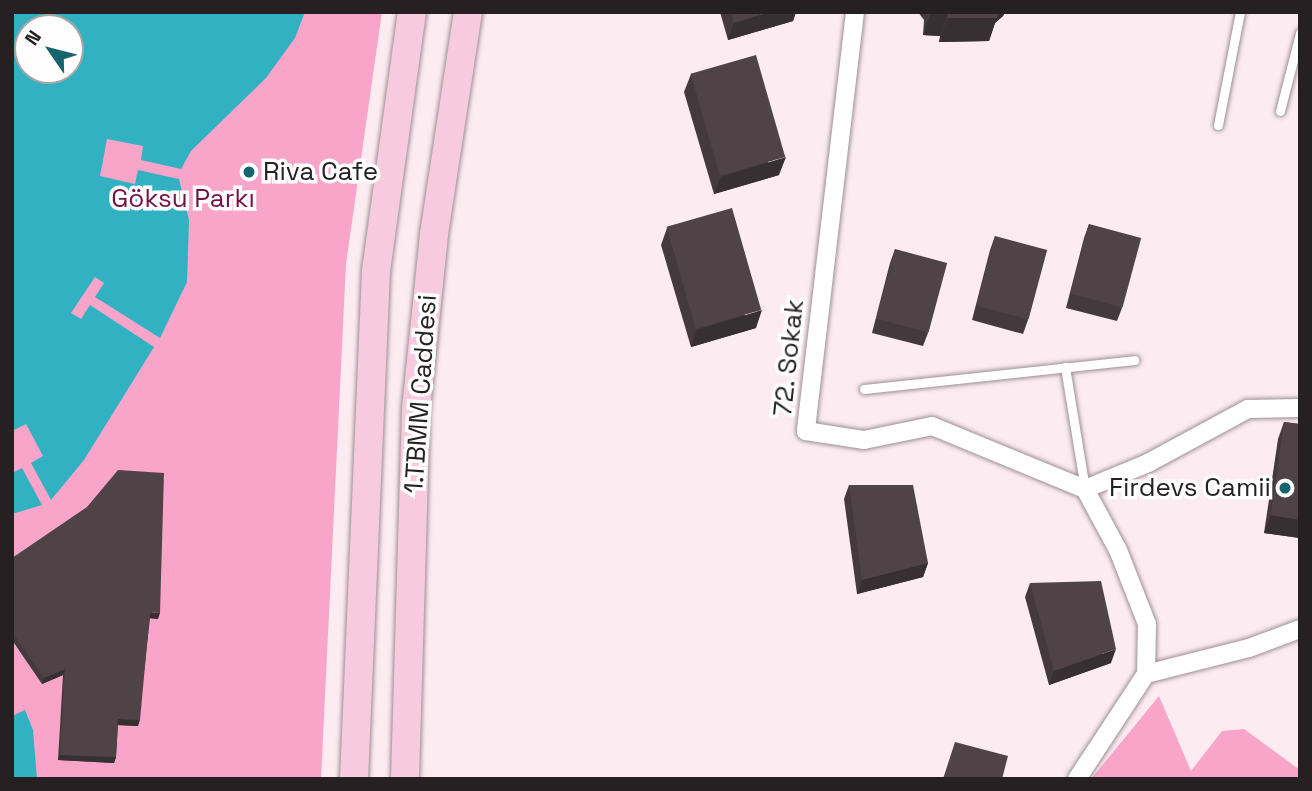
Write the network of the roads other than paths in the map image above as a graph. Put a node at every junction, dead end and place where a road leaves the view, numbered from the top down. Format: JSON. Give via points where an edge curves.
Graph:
{"nodes":[{"id":1,"x":412,"y":12,"type":"edge"},
{"id":2,"x":468,"y":12,"type":"edge"},
{"id":3,"x":855,"y":12,"type":"edge"},
{"id":4,"x":1240,"y":12,"type":"edge"},
{"id":5,"x":1300,"y":33,"type":"edge"},
{"id":6,"x":1280,"y":111,"type":"dead end"},
{"id":7,"x":1218,"y":125,"type":"dead end"},
{"id":8,"x":1134,"y":360,"type":"dead end"},
{"id":9,"x":1065,"y":367,"type":"junction"},
{"id":10,"x":864,"y":389,"type":"dead end"},
{"id":11,"x":1300,"y":408,"type":"edge"},
{"id":12,"x":1085,"y":489,"type":"junction"},
{"id":13,"x":1300,"y":629,"type":"edge"},
{"id":14,"x":1146,"y":674,"type":"junction"},
{"id":15,"x":354,"y":779,"type":"edge"},
{"id":16,"x":405,"y":779,"type":"edge"},
{"id":17,"x":1077,"y":779,"type":"edge"}],
"edges":[{"from":1,"to":15,"type":"main road","name":"1.TBMM Caddesi","via":[[376,271]]},
{"from":2,"to":16,"type":"main road","name":"1.TBMM Caddesi","via":[[434,234],[416,409]]},
{"from":3,"to":12,"type":"street","name":"72. Sokak","via":[[806,431],[864,440],[932,426]]},
{"from":4,"to":7,"type":"lane"},
{"from":5,"to":6,"type":"lane"},
{"from":8,"to":9,"type":"lane"},
{"from":9,"to":10,"type":"lane"},
{"from":9,"to":12,"type":"lane"},
{"from":11,"to":12,"type":"street","via":[[1248,409],[1148,463]]},
{"from":12,"to":14,"type":"street","via":[[1118,550],[1147,624]]},
{"from":13,"to":14,"type":"street","via":[[1250,648]]},
{"from":14,"to":17,"type":"street"}]}
